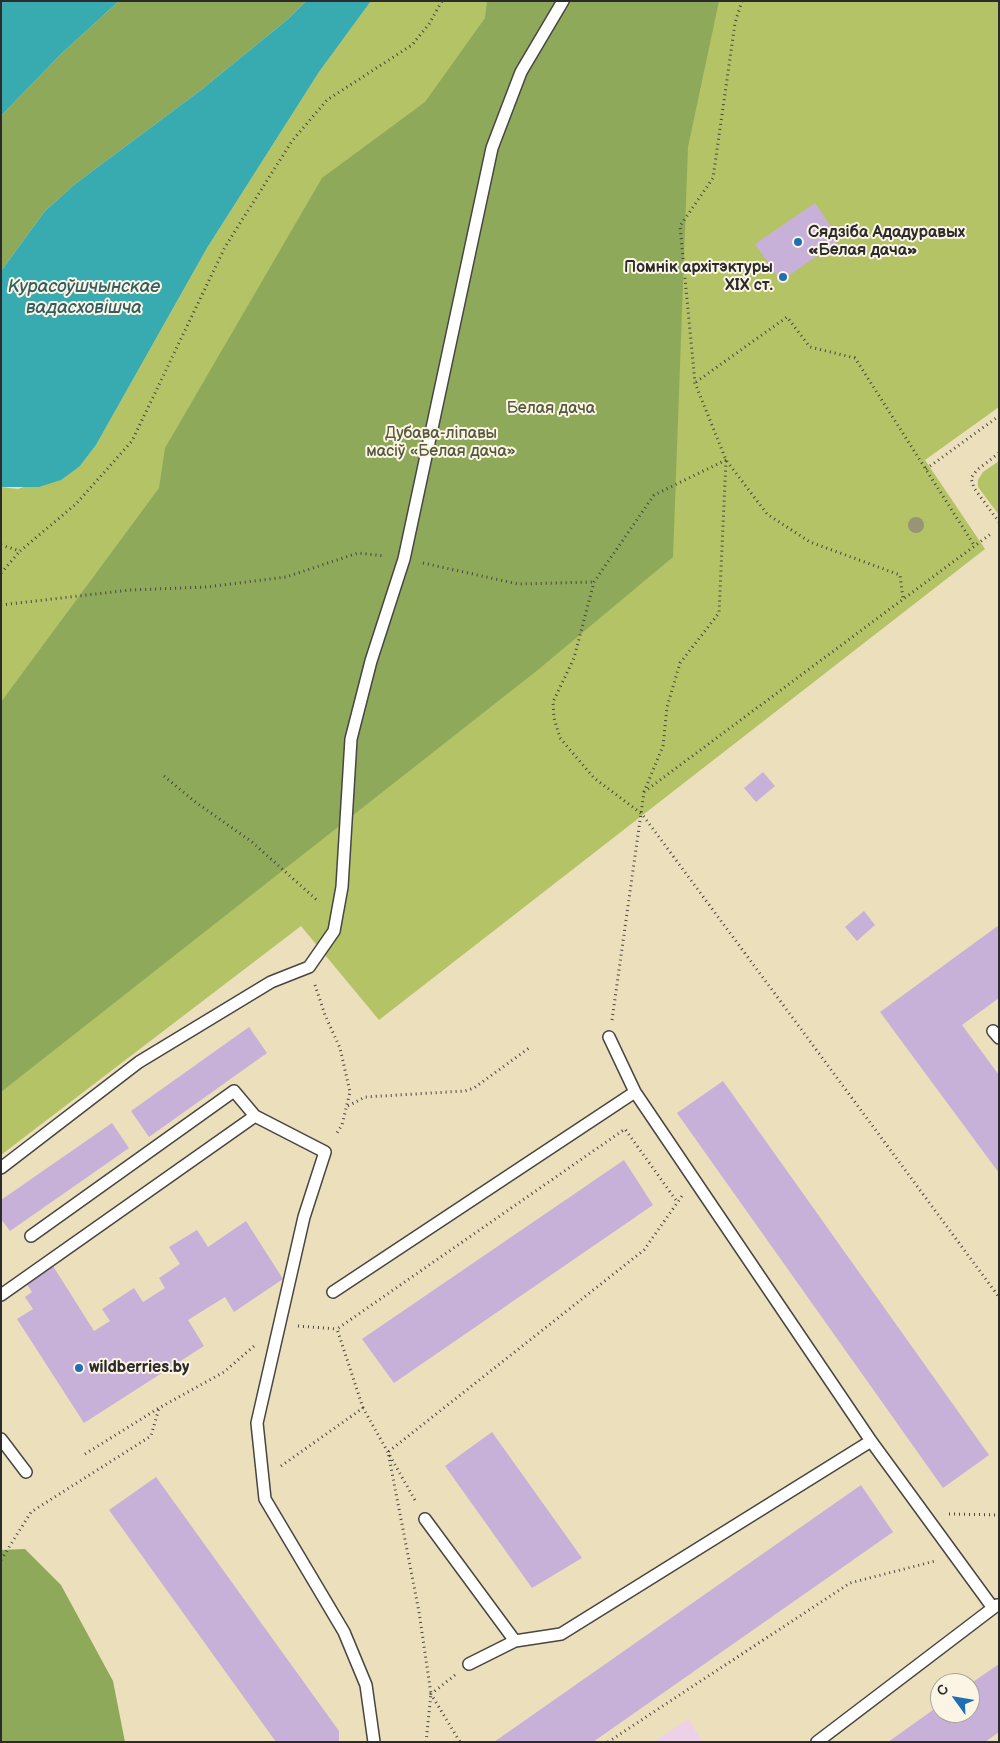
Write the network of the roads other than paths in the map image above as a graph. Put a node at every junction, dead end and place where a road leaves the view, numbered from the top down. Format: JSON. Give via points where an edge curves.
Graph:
{"nodes":[{"id":1,"x":563,"y":1,"type":"edge"},
{"id":2,"x":609,"y":1038,"type":"road end"},
{"id":3,"x":635,"y":1092,"type":"junction"},
{"id":4,"x":255,"y":1116,"type":"junction"},
{"id":5,"x":1,"y":1168,"type":"edge"},
{"id":6,"x":31,"y":1236,"type":"dead end"},
{"id":7,"x":334,"y":1292,"type":"dead end"},
{"id":8,"x":1,"y":1295,"type":"edge"},
{"id":9,"x":1,"y":1439,"type":"edge"},
{"id":10,"x":871,"y":1441,"type":"junction"},
{"id":11,"x":26,"y":1472,"type":"dead end"},
{"id":12,"x":425,"y":1519,"type":"road end"},
{"id":13,"x":996,"y":1606,"type":"edge"},
{"id":14,"x":515,"y":1640,"type":"junction"},
{"id":15,"x":469,"y":1664,"type":"road end"},
{"id":16,"x":374,"y":1742,"type":"edge"},
{"id":17,"x":817,"y":1742,"type":"edge"}],
"edges":[{"from":1,"to":5,"type":"lane","via":[[521,72],[492,148],[404,559],[371,661],[351,738],[342,887],[334,931],[309,967],[271,982],[139,1062]]},
{"from":2,"to":3,"type":"lane"},
{"from":3,"to":7,"type":"lane"},
{"from":3,"to":10,"type":"lane"},
{"from":4,"to":6,"type":"lane","via":[[234,1091]]},
{"from":4,"to":8,"type":"lane"},
{"from":4,"to":16,"type":"lane","via":[[325,1152],[304,1217],[257,1423],[266,1499],[344,1632],[366,1685]]},
{"from":9,"to":11,"type":"lane"},
{"from":10,"to":13,"type":"lane"},
{"from":10,"to":14,"type":"lane","via":[[561,1634]]},
{"from":12,"to":14,"type":"lane"},
{"from":13,"to":17,"type":"lane"},
{"from":14,"to":15,"type":"lane"}]}
